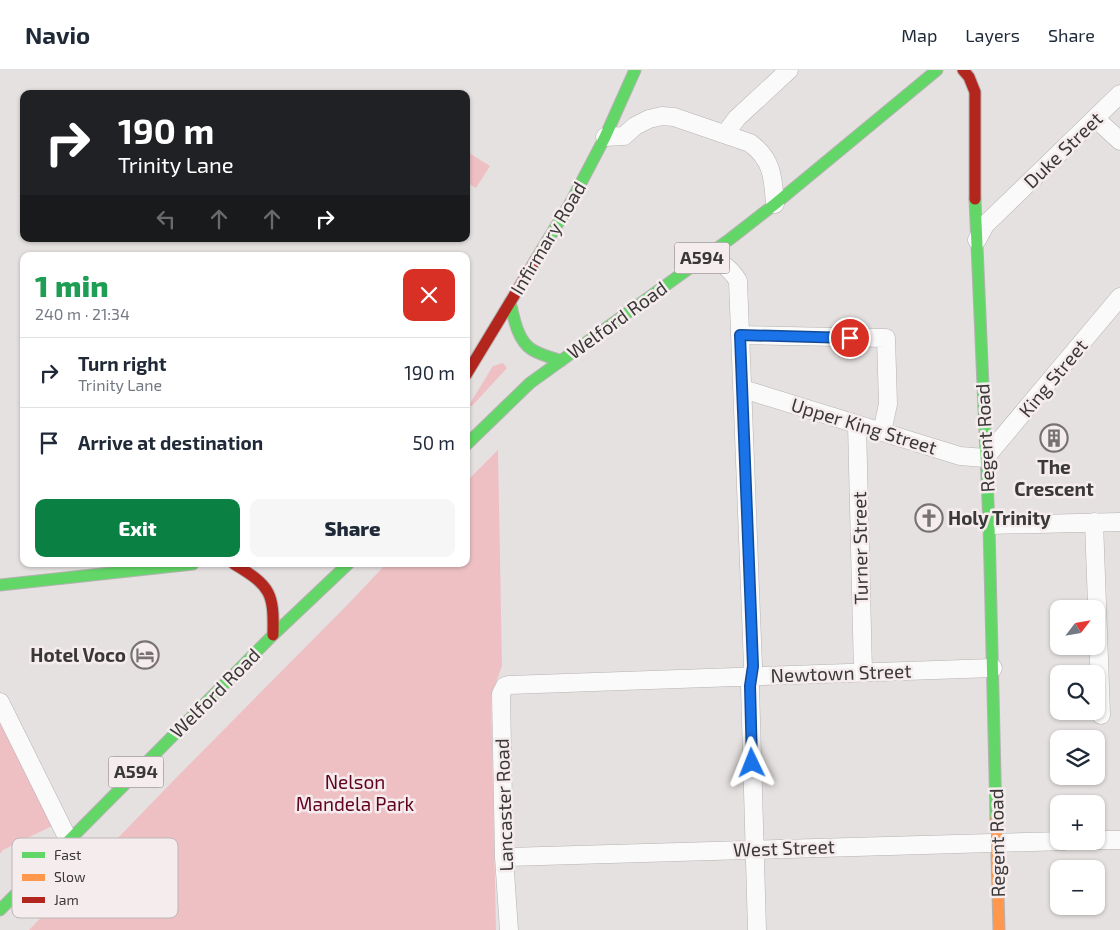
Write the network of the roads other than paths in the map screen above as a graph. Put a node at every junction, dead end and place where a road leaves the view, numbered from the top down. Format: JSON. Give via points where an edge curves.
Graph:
{"nodes":[{"id":1,"x":635,"y":70,"type":"edge"},
{"id":2,"x":789,"y":70,"type":"edge"},
{"id":3,"x":937,"y":70,"type":"edge"},
{"id":4,"x":962,"y":70,"type":"edge"},
{"id":5,"x":1120,"y":94,"type":"edge"},
{"id":6,"x":1095,"y":118,"type":"junction"},
{"id":7,"x":725,"y":134,"type":"junction"},
{"id":8,"x":605,"y":137,"type":"junction"},
{"id":9,"x":1120,"y":141,"type":"edge"},
{"id":10,"x":975,"y":189,"type":"junction"},
{"id":11,"x":775,"y":204,"type":"junction"},
{"id":12,"x":1006,"y":205,"type":"junction"},
{"id":13,"x":977,"y":240,"type":"junction"},
{"id":14,"x":706,"y":256,"type":"junction"},
{"id":15,"x":1120,"y":297,"type":"edge"},
{"id":16,"x":510,"y":302,"type":"junction"},
{"id":17,"x":740,"y":335,"type":"junction"},
{"id":18,"x":561,"y":361,"type":"junction"},
{"id":19,"x":470,"y":368,"type":"edge"},
{"id":20,"x":743,"y":389,"type":"junction"},
{"id":21,"x":857,"y":424,"type":"junction"},
{"id":22,"x":882,"y":432,"type":"junction"},
{"id":23,"x":470,"y":441,"type":"edge"},
{"id":24,"x":985,"y":458,"type":"junction"},
{"id":25,"x":1094,"y":522,"type":"junction"},
{"id":26,"x":1120,"y":522,"type":"edge"},
{"id":27,"x":989,"y":525,"type":"junction"},
{"id":28,"x":165,"y":567,"type":"edge"},
{"id":29,"x":239,"y":567,"type":"edge"},
{"id":30,"x":345,"y":567,"type":"edge"},
{"id":31,"x":0,"y":585,"type":"edge"},
{"id":32,"x":273,"y":635,"type":"junction"},
{"id":33,"x":1098,"y":665,"type":"edge"},
{"id":34,"x":993,"y":668,"type":"junction"},
{"id":35,"x":863,"y":672,"type":"junction"},
{"id":36,"x":752,"y":676,"type":"junction"},
{"id":37,"x":509,"y":685,"type":"joint"},
{"id":38,"x":0,"y":702,"type":"edge"},
{"id":39,"x":68,"y":838,"type":"edge"},
{"id":40,"x":72,"y":838,"type":"edge"},
{"id":41,"x":1105,"y":840,"type":"edge"},
{"id":42,"x":1120,"y":840,"type":"edge"},
{"id":43,"x":1050,"y":841,"type":"edge"},
{"id":44,"x":997,"y":843,"type":"junction"},
{"id":45,"x":754,"y":849,"type":"junction"},
{"id":46,"x":504,"y":857,"type":"junction"},
{"id":47,"x":12,"y":898,"type":"edge"},
{"id":48,"x":0,"y":910,"type":"edge"},
{"id":49,"x":510,"y":930,"type":"edge"},
{"id":50,"x":757,"y":930,"type":"edge"},
{"id":51,"x":999,"y":930,"type":"edge"}],
"edges":[{"from":1,"to":8,"type":"main road","name":"Infirmary Road"},
{"from":2,"to":7,"type":"street","via":[[737,118]]},
{"from":3,"to":11,"type":"main road","name":"Welford Road","number":"A594"},
{"from":4,"to":10,"type":"main road","name":"Regent Road","via":[[966,71],[975,92]]},
{"from":5,"to":6,"type":"street","name":"Duke Street"},
{"from":6,"to":9,"type":"street"},
{"from":6,"to":12,"type":"street","name":"Duke Street"},
{"from":7,"to":8,"type":"street","via":[[662,116],[635,126],[624,136]]},
{"from":7,"to":11,"type":"street","via":[[750,143],[764,156],[774,181]]},
{"from":8,"to":16,"type":"main road","name":"Infirmary Road","via":[[571,202]]},
{"from":10,"to":12,"type":"street","via":[[989,204]]},
{"from":10,"to":13,"type":"main road","name":"Regent Road"},
{"from":11,"to":14,"type":"main road","name":"Welford Road","number":"A594"},
{"from":12,"to":13,"type":"street","name":"Duke Street","via":[[985,225]]},
{"from":13,"to":24,"type":"main road","name":"Regent Road"},
{"from":14,"to":17,"type":"street","via":[[727,266],[738,281]]},
{"from":14,"to":18,"type":"main road","name":"Welford Road","number":"A594"},
{"from":15,"to":24,"type":"street","name":"King Street"},
{"from":16,"to":18,"type":"main road","via":[[518,332],[524,341],[531,348]]},
{"from":16,"to":19,"type":"main road","name":"Infirmary Road"},
{"from":17,"to":20,"type":"street"},
{"from":17,"to":22,"type":"street","via":[[886,338],[888,404]]},
{"from":18,"to":23,"type":"main road","name":"Welford Road","number":"A594","via":[[518,394]]},
{"from":20,"to":21,"type":"street","name":"Upper King Street"},
{"from":20,"to":36,"type":"street"},
{"from":21,"to":22,"type":"street","name":"Upper King Street"},
{"from":21,"to":35,"type":"street","name":"Turner Street"},
{"from":22,"to":24,"type":"street","name":"Upper King Street","via":[[960,456]]},
{"from":24,"to":27,"type":"main road","name":"Regent Road"},
{"from":25,"to":26,"type":"street"},
{"from":25,"to":27,"type":"street"},
{"from":25,"to":33,"type":"street"},
{"from":27,"to":34,"type":"main road","name":"Regent Road"},
{"from":28,"to":31,"type":"main road"},
{"from":29,"to":32,"type":"main road","via":[[258,578],[270,592],[274,609]]},
{"from":30,"to":32,"type":"main road","name":"Welford Road","number":"A594"},
{"from":32,"to":40,"type":"main road","name":"Welford Road","number":"A594"},
{"from":34,"to":35,"type":"street","name":"Newtown Street"},
{"from":34,"to":44,"type":"main road","name":"Regent Road"},
{"from":35,"to":36,"type":"street","name":"Newtown Street"},
{"from":36,"to":37,"type":"street","name":"Newtown Street"},
{"from":36,"to":45,"type":"street"},
{"from":37,"to":46,"type":"street","name":"Lancaster Road","via":[[501,694]]},
{"from":38,"to":39,"type":"street"},
{"from":41,"to":42,"type":"street"},
{"from":43,"to":44,"type":"street","name":"West Street"},
{"from":44,"to":45,"type":"street","name":"West Street"},
{"from":44,"to":51,"type":"main road","name":"Regent Road"},
{"from":45,"to":46,"type":"street","name":"West Street"},
{"from":45,"to":50,"type":"street"},
{"from":46,"to":49,"type":"street","name":"Lancaster Road"},
{"from":47,"to":48,"type":"main road","name":"Welford Road","number":"A594"}]}
